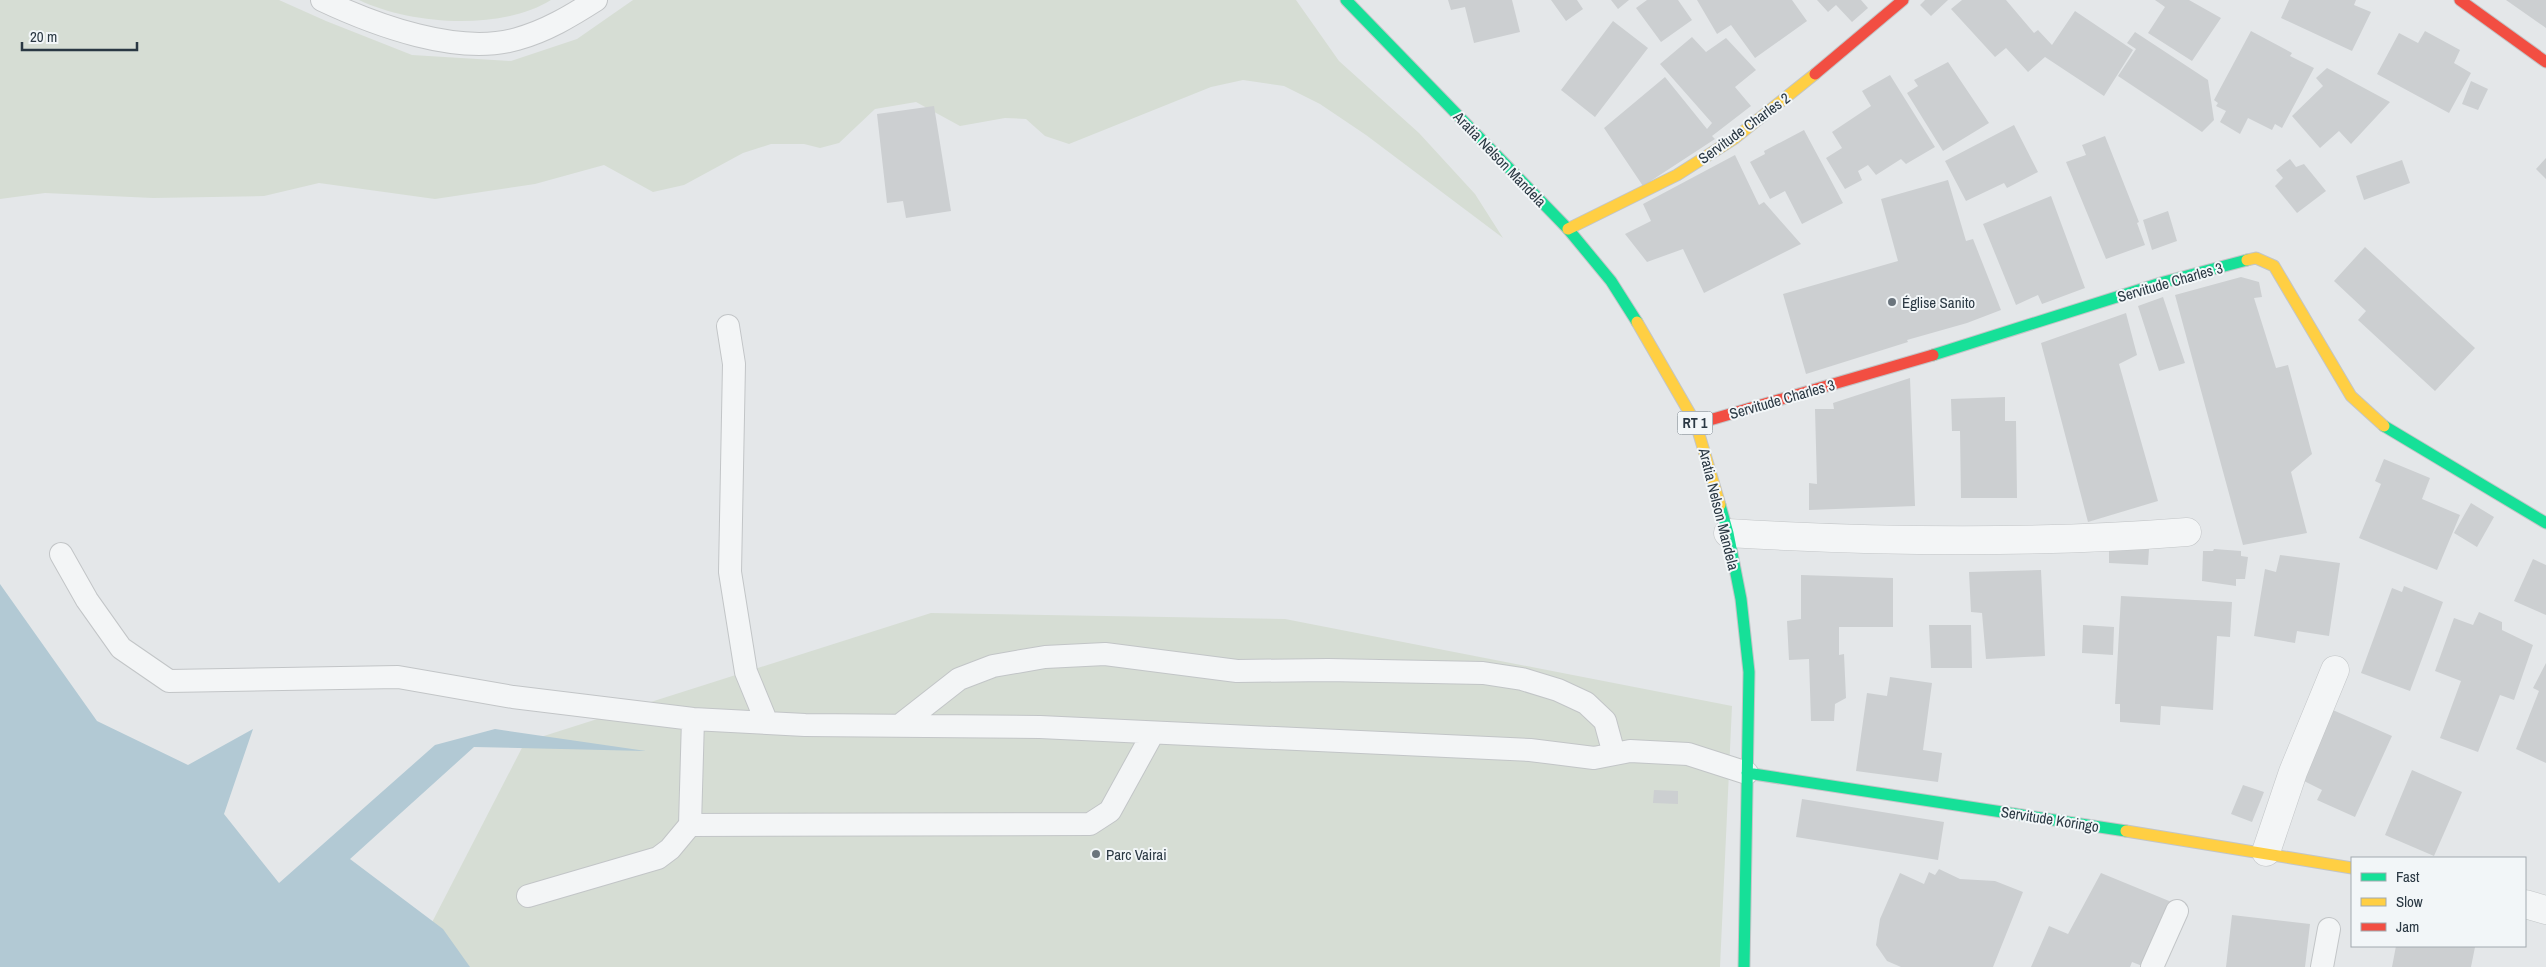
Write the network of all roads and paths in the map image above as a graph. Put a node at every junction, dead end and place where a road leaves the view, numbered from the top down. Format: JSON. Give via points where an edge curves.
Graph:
{"nodes":[{"id":1,"x":322,"y":0,"type":"edge"},
{"id":2,"x":596,"y":0,"type":"edge"},
{"id":3,"x":1346,"y":0,"type":"edge"},
{"id":4,"x":1903,"y":0,"type":"edge"},
{"id":5,"x":2460,"y":0,"type":"edge"},
{"id":6,"x":2546,"y":62,"type":"edge"},
{"id":7,"x":1568,"y":229,"type":"junction"},
{"id":8,"x":728,"y":326,"type":"dead end"},
{"id":9,"x":1696,"y":424,"type":"junction"},
{"id":10,"x":2546,"y":523,"type":"edge"},
{"id":11,"x":2186,"y":532,"type":"dead end"},
{"id":12,"x":1728,"y":533,"type":"junction"},
{"id":13,"x":61,"y":554,"type":"dead end"},
{"id":14,"x":2334,"y":670,"type":"dead end"},
{"id":15,"x":693,"y":718,"type":"junction"},
{"id":16,"x":767,"y":723,"type":"junction"},
{"id":17,"x":899,"y":726,"type":"junction"},
{"id":18,"x":1153,"y":732,"type":"junction"},
{"id":19,"x":1614,"y":754,"type":"junction"},
{"id":20,"x":1747,"y":773,"type":"junction"},
{"id":21,"x":690,"y":825,"type":"junction"},
{"id":22,"x":2266,"y":852,"type":"junction"},
{"id":23,"x":2351,"y":868,"type":"edge"},
{"id":24,"x":528,"y":896,"type":"dead end"},
{"id":25,"x":2526,"y":904,"type":"edge"},
{"id":26,"x":2546,"y":910,"type":"edge"},
{"id":27,"x":2177,"y":911,"type":"dead end"},
{"id":28,"x":2329,"y":929,"type":"dead end"},
{"id":29,"x":1744,"y":967,"type":"edge"},
{"id":30,"x":2152,"y":967,"type":"edge"},
{"id":31,"x":2322,"y":967,"type":"edge"}],
"edges":[{"from":1,"to":2,"type":"lane","via":[[414,36],[477,44],[516,40],[557,24]]},
{"from":3,"to":7,"type":"street","name":"Aratia Nelson Mandela","number":"RT 1"},
{"from":4,"to":7,"type":"street","name":"Servitude Charles 2","via":[[1735,138],[1677,175]]},
{"from":5,"to":6,"type":"street"},
{"from":7,"to":9,"type":"street","name":"Aratia Nelson Mandela","number":"RT 1","via":[[1611,281],[1660,358]]},
{"from":8,"to":16,"type":"lane","via":[[734,364],[730,572],[746,672]]},
{"from":9,"to":10,"type":"street","name":"Servitude Charles 3","via":[[1966,345],[2164,282],[2256,258],[2274,266],[2351,396],[2390,431]]},
{"from":9,"to":12,"type":"street","name":"Aratia Nelson Mandela","number":"RT 1"},
{"from":11,"to":12,"type":"street","via":[[2110,538],[1906,540],[1840,540]]},
{"from":12,"to":20,"type":"street","name":"Aratia Nelson Mandela","number":"RT 1","via":[[1741,599],[1749,672]]},
{"from":13,"to":15,"type":"lane","via":[[87,600],[121,648],[169,681],[398,677],[513,697]]},
{"from":14,"to":22,"type":"street","via":[[2293,772]]},
{"from":15,"to":16,"type":"lane"},
{"from":15,"to":21,"type":"lane"},
{"from":16,"to":17,"type":"lane"},
{"from":17,"to":18,"type":"lane"},
{"from":17,"to":19,"type":"lane","via":[[959,679],[993,666],[1045,657],[1105,654],[1237,670],[1483,673],[1522,679],[1586,703],[1605,721]]},
{"from":18,"to":19,"type":"lane","via":[[1530,750],[1594,758]]},
{"from":18,"to":21,"type":"lane","via":[[1110,811],[1090,824]]},
{"from":19,"to":20,"type":"lane","via":[[1630,751],[1688,754]]},
{"from":20,"to":22,"type":"street","name":"Servitude Koringo"},
{"from":20,"to":29,"type":"street","name":"Aratia Nelson Mandela","number":"RT 1"},
{"from":21,"to":24,"type":"lane","via":[[658,858]]},
{"from":22,"to":23,"type":"street","name":"Servitude Koringo"},
{"from":25,"to":26,"type":"street"},
{"from":27,"to":30,"type":"lane"},
{"from":28,"to":31,"type":"lane"}]}
